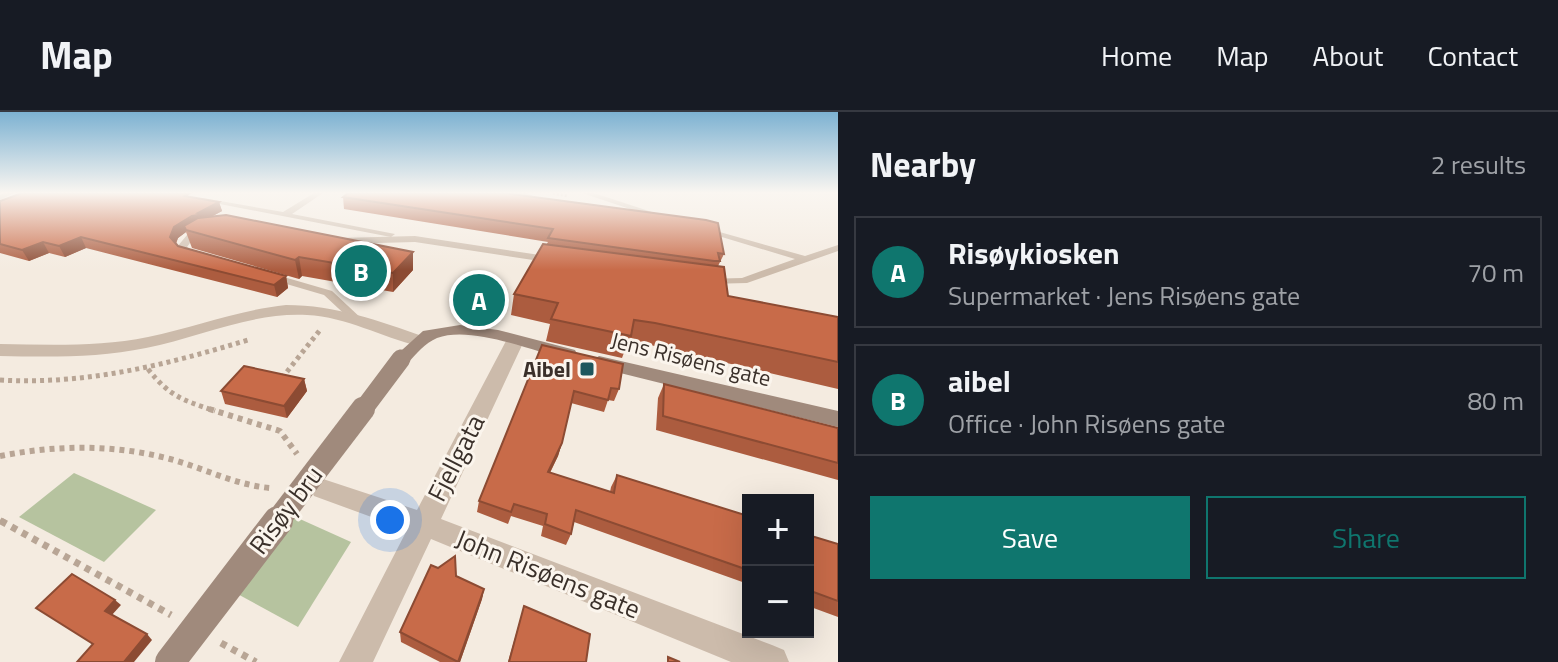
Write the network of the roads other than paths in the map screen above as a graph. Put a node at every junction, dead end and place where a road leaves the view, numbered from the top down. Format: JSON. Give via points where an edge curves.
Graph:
{"nodes":[{"id":1,"x":310,"y":219,"type":"edge"},
{"id":2,"x":218,"y":227,"type":"edge"},
{"id":3,"x":701,"y":228,"type":"edge"},
{"id":4,"x":415,"y":239,"type":"junction"},
{"id":5,"x":325,"y":241,"type":"edge"},
{"id":6,"x":838,"y":248,"type":"edge"},
{"id":7,"x":203,"y":259,"type":"edge"},
{"id":8,"x":804,"y":259,"type":"junction"},
{"id":9,"x":562,"y":262,"type":"edge"},
{"id":10,"x":255,"y":272,"type":"edge"},
{"id":11,"x":693,"y":279,"type":"edge"},
{"id":12,"x":357,"y":320,"type":"junction"},
{"id":13,"x":515,"y":341,"type":"junction"},
{"id":14,"x":0,"y":350,"type":"edge"},
{"id":15,"x":410,"y":350,"type":"junction"},
{"id":16,"x":838,"y":419,"type":"edge"},
{"id":17,"x":323,"y":489,"type":"road end"},
{"id":18,"x":423,"y":524,"type":"junction"},
{"id":19,"x":170,"y":662,"type":"edge"},
{"id":20,"x":356,"y":662,"type":"edge"},
{"id":21,"x":772,"y":662,"type":"edge"}],
"edges":[{"from":1,"to":4,"type":"lane"},
{"from":2,"to":7,"type":"lane","via":[[184,241],[187,253]]},
{"from":3,"to":8,"type":"lane"},
{"from":4,"to":5,"type":"lane"},
{"from":4,"to":9,"type":"lane"},
{"from":6,"to":8,"type":"lane"},
{"from":8,"to":11,"type":"lane","via":[[743,281]]},
{"from":10,"to":12,"type":"lane","via":[[328,293]]},
{"from":12,"to":14,"type":"street","via":[[312,310],[280,310],[104,350]]},
{"from":12,"to":15,"type":"street"},
{"from":13,"to":15,"type":"main road","name":"Jens Risøens gate","via":[[440,331]]},
{"from":13,"to":16,"type":"main road","name":"Jens Risøens gate"},
{"from":13,"to":18,"type":"street","name":"Fjellgata"},
{"from":15,"to":19,"type":"main road","name":"Risøy bru","bridge":true},
{"from":17,"to":18,"type":"street","name":"John Risøens gate"},
{"from":18,"to":20,"type":"street","name":"Fjellgata"},
{"from":18,"to":21,"type":"street","name":"John Risøens gate"}]}
